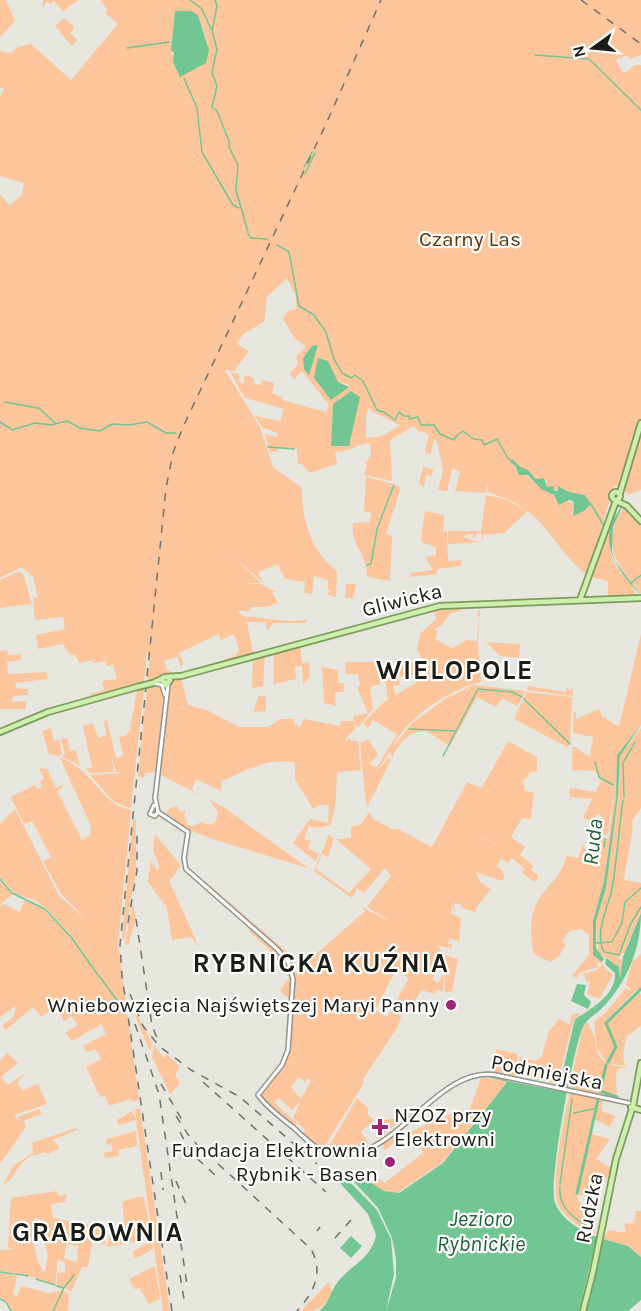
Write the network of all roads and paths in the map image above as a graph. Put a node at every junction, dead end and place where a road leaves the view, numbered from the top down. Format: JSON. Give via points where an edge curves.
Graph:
{"nodes":[{"id":1,"x":641,"y":423,"type":"edge"},
{"id":2,"x":617,"y":496,"type":"junction"},
{"id":3,"x":641,"y":521,"type":"edge"},
{"id":4,"x":582,"y":596,"type":"junction"},
{"id":5,"x":640,"y":598,"type":"edge"},
{"id":6,"x":166,"y":682,"type":"junction"},
{"id":7,"x":153,"y":683,"type":"junction"},
{"id":8,"x":166,"y":695,"type":"junction"},
{"id":9,"x":0,"y":732,"type":"edge"},
{"id":10,"x":641,"y":1063,"type":"edge"},
{"id":11,"x":630,"y":1105,"type":"junction"},
{"id":12,"x":640,"y":1110,"type":"edge"},
{"id":13,"x":583,"y":1311,"type":"edge"}],
"edges":[{"from":1,"to":2,"type":"main road"},
{"from":2,"to":3,"type":"main road"},
{"from":2,"to":4,"type":"main road"},
{"from":4,"to":5,"type":"main road"},
{"from":4,"to":6,"type":"main road","name":"Gliwicka","via":[[570,600],[440,606]]},
{"from":6,"to":7,"type":"main road","name":"Gliwicka"},
{"from":6,"to":8,"type":"street"},
{"from":7,"to":8,"type":"street","via":[[162,685]]},
{"from":7,"to":9,"type":"main road","name":"Gliwicka","bridge":true,"via":[[48,712]]},
{"from":8,"to":11,"type":"street","name":"Podmiejska","via":[[156,811],[188,832],[186,868],[277,949],[291,969],[287,1054],[281,1068],[258,1095],[316,1148],[342,1155],[378,1143],[468,1077],[491,1074]]},
{"from":10,"to":11,"type":"main road","name":"Rudzka"},
{"from":11,"to":12,"type":"main road"},
{"from":11,"to":13,"type":"main road","name":"Rudzka"}]}
